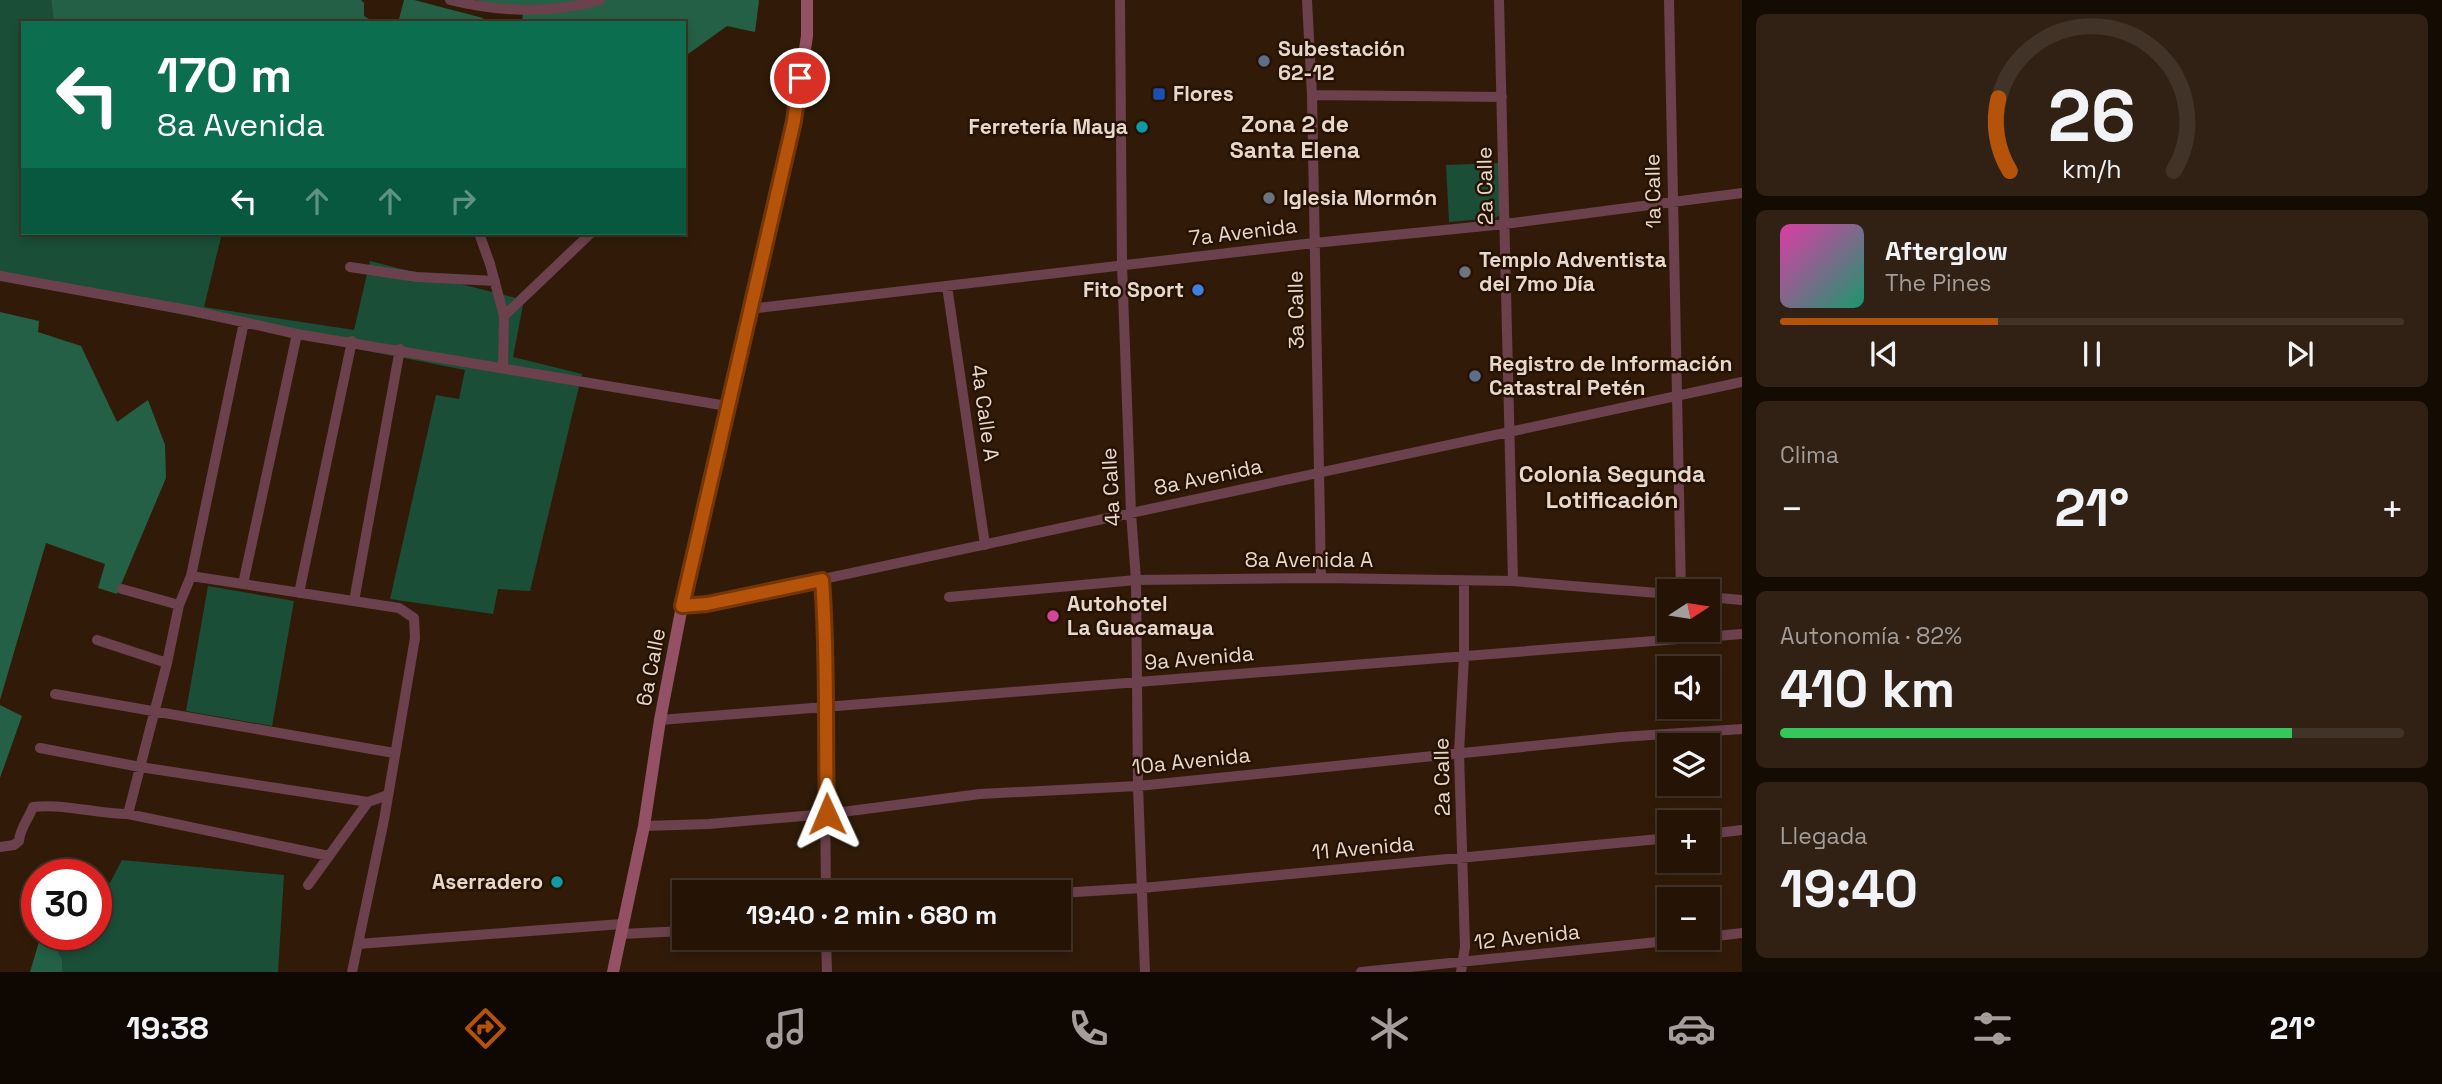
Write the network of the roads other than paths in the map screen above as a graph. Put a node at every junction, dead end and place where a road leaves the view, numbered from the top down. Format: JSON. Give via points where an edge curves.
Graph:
{"nodes":[{"id":1,"x":450,"y":0,"type":"edge"},
{"id":2,"x":600,"y":0,"type":"edge"},
{"id":3,"x":807,"y":0,"type":"edge"},
{"id":4,"x":1120,"y":0,"type":"edge"},
{"id":5,"x":1307,"y":0,"type":"edge"},
{"id":6,"x":1499,"y":0,"type":"edge"},
{"id":7,"x":1669,"y":0,"type":"edge"},
{"id":8,"x":1312,"y":95,"type":"junction"},
{"id":9,"x":1502,"y":97,"type":"junction"},
{"id":10,"x":1742,"y":193,"type":"edge"},
{"id":11,"x":1673,"y":201,"type":"junction"},
{"id":12,"x":1505,"y":224,"type":"junction"},
{"id":13,"x":480,"y":235,"type":"edge"},
{"id":14,"x":589,"y":235,"type":"edge"},
{"id":15,"x":1314,"y":243,"type":"junction"},
{"id":16,"x":1122,"y":265,"type":"junction"},
{"id":17,"x":350,"y":267,"type":"dead end"},
{"id":18,"x":0,"y":275,"type":"edge"},
{"id":19,"x":495,"y":281,"type":"junction"},
{"id":20,"x":947,"y":286,"type":"junction"},
{"id":21,"x":749,"y":309,"type":"junction"},
{"id":22,"x":504,"y":316,"type":"junction"},
{"id":23,"x":244,"y":322,"type":"junction"},
{"id":24,"x":297,"y":334,"type":"junction"},
{"id":25,"x":352,"y":341,"type":"junction"},
{"id":26,"x":400,"y":349,"type":"junction"},
{"id":27,"x":503,"y":368,"type":"junction"},
{"id":28,"x":1742,"y":382,"type":"edge"},
{"id":29,"x":1677,"y":395,"type":"junction"},
{"id":30,"x":727,"y":406,"type":"junction"},
{"id":31,"x":1510,"y":432,"type":"junction"},
{"id":32,"x":1319,"y":474,"type":"junction"},
{"id":33,"x":1131,"y":513,"type":"junction"},
{"id":34,"x":985,"y":545,"type":"junction"},
{"id":35,"x":191,"y":576,"type":"junction"},
{"id":36,"x":1321,"y":578,"type":"junction"},
{"id":37,"x":1681,"y":579,"type":"edge"},
{"id":38,"x":822,"y":580,"type":"junction"},
{"id":39,"x":1136,"y":580,"type":"junction"},
{"id":40,"x":1513,"y":581,"type":"junction"},
{"id":41,"x":1464,"y":582,"type":"junction"},
{"id":42,"x":243,"y":584,"type":"junction"},
{"id":43,"x":122,"y":590,"type":"dead end"},
{"id":44,"x":299,"y":593,"type":"junction"},
{"id":45,"x":1657,"y":593,"type":"edge"},
{"id":46,"x":949,"y":597,"type":"dead end"},
{"id":47,"x":1720,"y":598,"type":"edge"},
{"id":48,"x":1742,"y":600,"type":"edge"},
{"id":49,"x":354,"y":601,"type":"junction"},
{"id":50,"x":179,"y":605,"type":"junction"},
{"id":51,"x":682,"y":606,"type":"junction"},
{"id":52,"x":1742,"y":635,"type":"edge"},
{"id":53,"x":97,"y":640,"type":"dead end"},
{"id":54,"x":1464,"y":656,"type":"junction"},
{"id":55,"x":167,"y":663,"type":"junction"},
{"id":56,"x":1138,"y":682,"type":"junction"},
{"id":57,"x":55,"y":694,"type":"dead end"},
{"id":58,"x":824,"y":707,"type":"junction"},
{"id":59,"x":155,"y":710,"type":"junction"},
{"id":60,"x":660,"y":720,"type":"junction"},
{"id":61,"x":1742,"y":729,"type":"edge"},
{"id":62,"x":40,"y":748,"type":"dead end"},
{"id":63,"x":394,"y":752,"type":"junction"},
{"id":64,"x":1459,"y":753,"type":"junction"},
{"id":65,"x":140,"y":767,"type":"junction"},
{"id":66,"x":1138,"y":786,"type":"junction"},
{"id":67,"x":388,"y":794,"type":"junction"},
{"id":68,"x":368,"y":802,"type":"junction"},
{"id":69,"x":128,"y":814,"type":"junction"},
{"id":70,"x":827,"y":814,"type":"junction"},
{"id":71,"x":644,"y":826,"type":"junction"},
{"id":72,"x":1742,"y":830,"type":"edge"},
{"id":73,"x":1720,"y":833,"type":"edge"},
{"id":74,"x":1657,"y":839,"type":"edge"},
{"id":75,"x":0,"y":847,"type":"edge"},
{"id":76,"x":329,"y":856,"type":"junction"},
{"id":77,"x":1463,"y":859,"type":"junction"},
{"id":78,"x":826,"y":880,"type":"edge"},
{"id":79,"x":307,"y":885,"type":"dead end"},
{"id":80,"x":1142,"y":888,"type":"junction"},
{"id":81,"x":1071,"y":892,"type":"edge"},
{"id":82,"x":622,"y":929,"type":"junction"},
{"id":83,"x":672,"y":931,"type":"edge"},
{"id":84,"x":1742,"y":933,"type":"edge"},
{"id":85,"x":1720,"y":936,"type":"edge"},
{"id":86,"x":1657,"y":943,"type":"edge"},
{"id":87,"x":358,"y":944,"type":"junction"},
{"id":88,"x":826,"y":950,"type":"edge"},
{"id":89,"x":1462,"y":967,"type":"edge"},
{"id":90,"x":352,"y":972,"type":"edge"},
{"id":91,"x":613,"y":972,"type":"edge"},
{"id":92,"x":827,"y":972,"type":"edge"},
{"id":93,"x":1145,"y":972,"type":"edge"},
{"id":94,"x":1361,"y":972,"type":"edge"}],
"edges":[{"from":1,"to":2,"type":"street","via":[[520,10]]},
{"from":3,"to":21,"type":"main road","name":"6a Calle","via":[[807,36],[794,121]]},
{"from":4,"to":16,"type":"street","name":"4a Calle"},
{"from":5,"to":8,"type":"street","name":"3a Calle"},
{"from":6,"to":9,"type":"street","name":"2a Calle"},
{"from":7,"to":11,"type":"street","name":"1a Calle"},
{"from":8,"to":9,"type":"street"},
{"from":8,"to":15,"type":"street","name":"3a Calle"},
{"from":9,"to":12,"type":"street","name":"2a Calle"},
{"from":10,"to":11,"type":"street","name":"7a Avenida"},
{"from":11,"to":12,"type":"street","name":"7a Avenida"},
{"from":11,"to":29,"type":"street","name":"1a Calle"},
{"from":12,"to":15,"type":"street","name":"7a Avenida"},
{"from":12,"to":31,"type":"street","name":"2a Calle"},
{"from":13,"to":19,"type":"street"},
{"from":14,"to":22,"type":"street"},
{"from":15,"to":16,"type":"street","name":"7a Avenida"},
{"from":15,"to":32,"type":"street","name":"3a Calle"},
{"from":16,"to":20,"type":"street","name":"7a Avenida"},
{"from":16,"to":33,"type":"street","name":"4a Calle"},
{"from":17,"to":19,"type":"street","via":[[417,277]]},
{"from":18,"to":23,"type":"street"},
{"from":19,"to":22,"type":"street"},
{"from":20,"to":21,"type":"street","name":"7a Avenida"},
{"from":20,"to":34,"type":"street","name":"4a Calle A"},
{"from":21,"to":30,"type":"main road","name":"6a Calle"},
{"from":22,"to":27,"type":"street"},
{"from":23,"to":24,"type":"street"},
{"from":23,"to":35,"type":"street"},
{"from":24,"to":25,"type":"street"},
{"from":24,"to":42,"type":"street"},
{"from":25,"to":26,"type":"street"},
{"from":25,"to":44,"type":"street"},
{"from":26,"to":27,"type":"street"},
{"from":26,"to":49,"type":"street"},
{"from":27,"to":30,"type":"street"},
{"from":28,"to":29,"type":"street","name":"8a Avenida"},
{"from":29,"to":31,"type":"street","name":"8a Avenida"},
{"from":29,"to":37,"type":"street","name":"1a Calle"},
{"from":30,"to":51,"type":"main road","name":"6a Calle"},
{"from":31,"to":32,"type":"street","name":"8a Avenida"},
{"from":31,"to":40,"type":"street","name":"2a Calle"},
{"from":32,"to":33,"type":"street","name":"8a Avenida"},
{"from":32,"to":36,"type":"street","name":"3a Calle"},
{"from":33,"to":34,"type":"street","name":"8a Avenida"},
{"from":33,"to":39,"type":"street","name":"4a Calle"},
{"from":34,"to":38,"type":"street","name":"8a Avenida"},
{"from":35,"to":42,"type":"street"},
{"from":35,"to":50,"type":"street"},
{"from":36,"to":39,"type":"street","name":"8a Avenida A"},
{"from":36,"to":41,"type":"street","name":"8a Avenida A"},
{"from":38,"to":51,"type":"street","name":"8a Avenida"},
{"from":38,"to":58,"type":"street","via":[[827,645]]},
{"from":39,"to":46,"type":"street","name":"8a Avenida A"},
{"from":39,"to":56,"type":"street","name":"4a Calle"},
{"from":40,"to":41,"type":"street","name":"8a Avenida A"},
{"from":40,"to":45,"type":"street","name":"8a Avenida A"},
{"from":41,"to":54,"type":"street","name":"2a Calle"},
{"from":42,"to":44,"type":"street"},
{"from":43,"to":50,"type":"street"},
{"from":44,"to":49,"type":"street"},
{"from":47,"to":48,"type":"street"},
{"from":49,"to":63,"type":"street","via":[[399,608],[414,618],[415,638]]},
{"from":50,"to":55,"type":"street"},
{"from":51,"to":60,"type":"main road","name":"6a Calle"},
{"from":52,"to":54,"type":"street","name":"9a Avenida"},
{"from":53,"to":55,"type":"street"},
{"from":54,"to":56,"type":"street","name":"9a Avenida"},
{"from":54,"to":64,"type":"street","name":"2a Calle"},
{"from":55,"to":59,"type":"street"},
{"from":56,"to":58,"type":"street","name":"9a Avenida"},
{"from":56,"to":66,"type":"street","name":"4a Calle"},
{"from":57,"to":59,"type":"street"},
{"from":58,"to":60,"type":"street","name":"9a Avenida"},
{"from":58,"to":70,"type":"street"},
{"from":59,"to":63,"type":"street"},
{"from":59,"to":65,"type":"street"},
{"from":60,"to":71,"type":"main road","name":"6a Calle"},
{"from":61,"to":64,"type":"street","name":"10a Avenida"},
{"from":62,"to":65,"type":"street"},
{"from":63,"to":67,"type":"street"},
{"from":64,"to":66,"type":"street","name":"10a Avenida"},
{"from":64,"to":77,"type":"street","name":"2a Calle"},
{"from":65,"to":68,"type":"street"},
{"from":65,"to":69,"type":"street"},
{"from":66,"to":70,"type":"street","name":"10a Avenida","via":[[981,794]]},
{"from":66,"to":80,"type":"street","name":"4a Calle"},
{"from":67,"to":68,"type":"street"},
{"from":67,"to":87,"type":"street"},
{"from":68,"to":76,"type":"street"},
{"from":69,"to":75,"type":"street","via":[[33,807],[19,841]]},
{"from":69,"to":76,"type":"street"},
{"from":70,"to":71,"type":"street","name":"10a Avenida"},
{"from":70,"to":78,"type":"street"},
{"from":71,"to":82,"type":"main road","name":"6a Calle"},
{"from":72,"to":73,"type":"street"},
{"from":74,"to":77,"type":"street","name":"11 Avenida"},
{"from":76,"to":79,"type":"street"},
{"from":77,"to":80,"type":"street","name":"11 Avenida"},
{"from":77,"to":89,"type":"street","name":"2a Calle"},
{"from":80,"to":81,"type":"street","name":"11 Avenida"},
{"from":80,"to":93,"type":"street","name":"4a Calle"},
{"from":82,"to":83,"type":"street"},
{"from":82,"to":87,"type":"street"},
{"from":82,"to":91,"type":"main road","name":"6a Calle"},
{"from":84,"to":85,"type":"street"},
{"from":86,"to":89,"type":"street","name":"12 Avenida"},
{"from":87,"to":90,"type":"street"},
{"from":88,"to":92,"type":"street"},
{"from":89,"to":94,"type":"street","name":"12 Avenida"}]}
